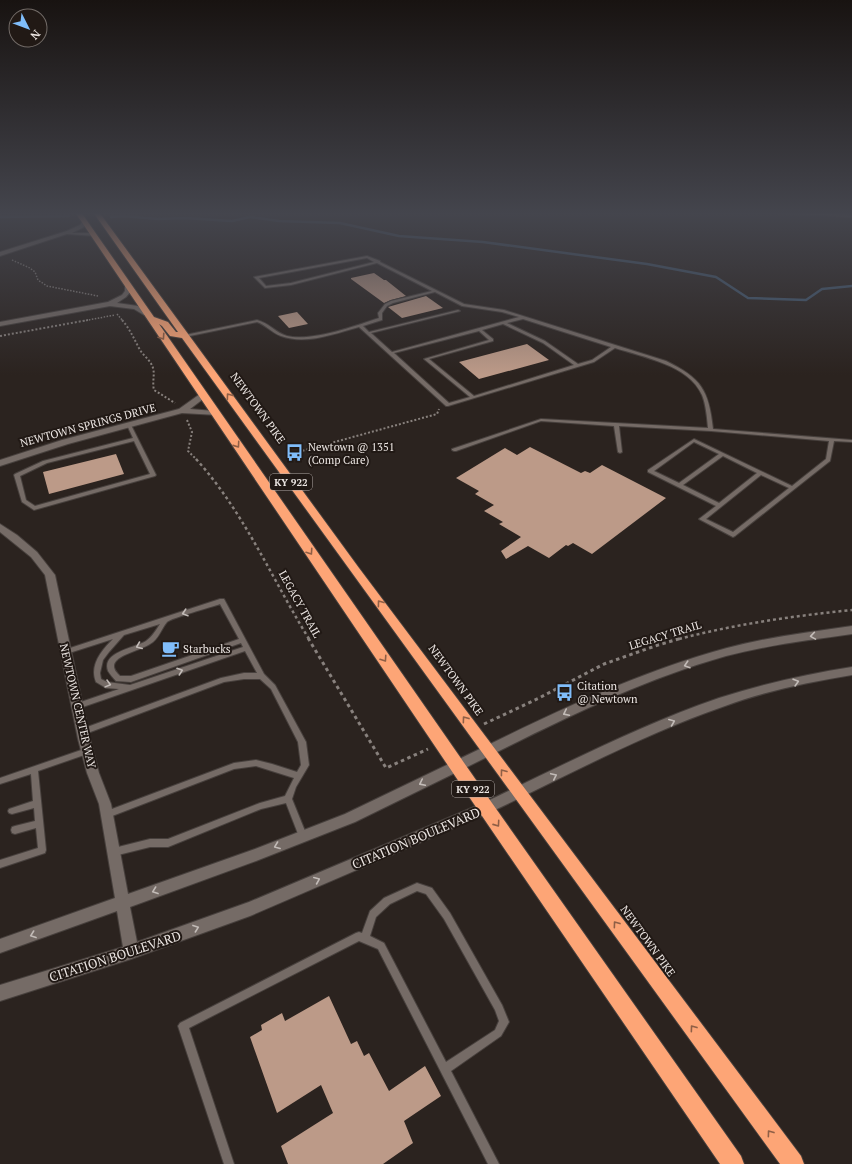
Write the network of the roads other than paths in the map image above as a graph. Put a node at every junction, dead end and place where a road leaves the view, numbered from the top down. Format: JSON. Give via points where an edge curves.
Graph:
{"nodes":[{"id":1,"x":114,"y":266,"type":"edge"},
{"id":2,"x":135,"y":266,"type":"edge"},
{"id":3,"x":311,"y":266,"type":"edge"},
{"id":4,"x":362,"y":266,"type":"edge"},
{"id":5,"x":387,"y":266,"type":"edge"},
{"id":6,"x":127,"y":286,"type":"junction"},
{"id":7,"x":436,"y":291,"type":"junction"},
{"id":8,"x":110,"y":304,"type":"junction"},
{"id":9,"x":458,"y":311,"type":"dead end"},
{"id":10,"x":148,"y":316,"type":"junction"},
{"id":11,"x":522,"y":318,"type":"junction"},
{"id":12,"x":503,"y":323,"type":"junction"},
{"id":13,"x":0,"y":324,"type":"edge"},
{"id":14,"x":360,"y":326,"type":"junction"},
{"id":15,"x":479,"y":329,"type":"junction"},
{"id":16,"x":368,"y":333,"type":"junction"},
{"id":17,"x":185,"y":336,"type":"junction"},
{"id":18,"x":614,"y":346,"type":"junction"},
{"id":19,"x":390,"y":353,"type":"junction"},
{"id":20,"x":578,"y":366,"type":"junction"},
{"id":21,"x":203,"y":396,"type":"junction"},
{"id":22,"x":473,"y":397,"type":"junction"},
{"id":23,"x":182,"y":411,"type":"junction"},
{"id":24,"x":214,"y":413,"type":"junction"},
{"id":25,"x":616,"y":424,"type":"junction"},
{"id":26,"x":129,"y":425,"type":"junction"},
{"id":27,"x":692,"y":429,"type":"junction"},
{"id":28,"x":711,"y":430,"type":"junction"},
{"id":29,"x":136,"y":439,"type":"junction"},
{"id":30,"x":694,"y":440,"type":"junction"},
{"id":31,"x":832,"y":440,"type":"junction"},
{"id":32,"x":852,"y":441,"type":"edge"},
{"id":33,"x":454,"y":450,"type":"dead end"},
{"id":34,"x":620,"y":452,"type":"dead end"},
{"id":35,"x":722,"y":454,"type":"junction"},
{"id":36,"x":0,"y":463,"type":"edge"},
{"id":37,"x":761,"y":473,"type":"junction"},
{"id":38,"x":680,"y":486,"type":"junction"},
{"id":39,"x":793,"y":488,"type":"junction"},
{"id":40,"x":719,"y":505,"type":"junction"},
{"id":41,"x":0,"y":527,"type":"edge"},
{"id":42,"x":166,"y":619,"type":"junction"},
{"id":43,"x":852,"y":630,"type":"edge"},
{"id":44,"x":122,"y":634,"type":"junction"},
{"id":45,"x":242,"y":640,"type":"junction"},
{"id":46,"x":247,"y":648,"type":"junction"},
{"id":47,"x":66,"y":652,"type":"junction"},
{"id":48,"x":852,"y":672,"type":"edge"},
{"id":49,"x":262,"y":676,"type":"junction"},
{"id":50,"x":130,"y":688,"type":"junction"},
{"id":51,"x":77,"y":706,"type":"junction"},
{"id":52,"x":82,"y":732,"type":"junction"},
{"id":53,"x":87,"y":751,"type":"junction"},
{"id":54,"x":488,"y":751,"type":"junction"},
{"id":55,"x":457,"y":766,"type":"junction"},
{"id":56,"x":34,"y":769,"type":"junction"},
{"id":57,"x":299,"y":776,"type":"junction"},
{"id":58,"x":0,"y":781,"type":"edge"},
{"id":59,"x":519,"y":793,"type":"junction"},
{"id":60,"x":288,"y":798,"type":"junction"},
{"id":61,"x":38,"y":803,"type":"junction"},
{"id":62,"x":486,"y":808,"type":"junction"},
{"id":63,"x":12,"y":810,"type":"dead end"},
{"id":64,"x":107,"y":814,"type":"junction"},
{"id":65,"x":40,"y":824,"type":"junction"},
{"id":66,"x":15,"y":830,"type":"dead end"},
{"id":67,"x":303,"y":836,"type":"junction"},
{"id":68,"x":114,"y":852,"type":"junction"},
{"id":69,"x":0,"y":864,"type":"edge"},
{"id":70,"x":122,"y":903,"type":"junction"},
{"id":71,"x":365,"y":938,"type":"junction"},
{"id":72,"x":0,"y":946,"type":"edge"},
{"id":73,"x":131,"y":952,"type":"junction"},
{"id":74,"x":0,"y":993,"type":"edge"},
{"id":75,"x":445,"y":1069,"type":"junction"},
{"id":76,"x":230,"y":1164,"type":"edge"},
{"id":77,"x":494,"y":1164,"type":"edge"},
{"id":78,"x":733,"y":1164,"type":"edge"},
{"id":79,"x":793,"y":1164,"type":"edge"}],
"edges":[{"from":1,"to":6,"type":"highway","number":"KY 922"},
{"from":2,"to":17,"type":"highway","name":"NEWTOWN PIKE","number":"KY 922"},
{"from":3,"to":4,"type":"lane","via":[[256,277],[265,287],[291,284]]},
{"from":5,"to":7,"type":"lane"},
{"from":6,"to":8,"type":"street","via":[[128,290],[124,296]]},
{"from":6,"to":10,"type":"highway","number":"KY 922"},
{"from":7,"to":11,"type":"lane","via":[[463,305],[489,308]]},
{"from":7,"to":14,"type":"lane","via":[[392,302],[380,312],[381,319]]},
{"from":8,"to":10,"type":"street","via":[[136,307]]},
{"from":8,"to":13,"type":"street"},
{"from":9,"to":16,"type":"lane"},
{"from":10,"to":17,"type":"highway","via":[[165,324],[173,334]]},
{"from":10,"to":21,"type":"highway","number":"KY 922","one_way":true},
{"from":11,"to":12,"type":"lane"},
{"from":11,"to":18,"type":"lane"},
{"from":12,"to":15,"type":"lane"},
{"from":12,"to":20,"type":"lane","via":[[544,342]]},
{"from":14,"to":16,"type":"lane"},
{"from":14,"to":17,"type":"lane","via":[[300,339],[280,335],[264,322],[257,321]]},
{"from":15,"to":19,"type":"lane"},
{"from":15,"to":22,"type":"lane","via":[[492,340],[426,359]]},
{"from":16,"to":19,"type":"lane"},
{"from":54,"to":17,"type":"highway","name":"NEWTOWN PIKE","number":"KY 922","one_way":true},
{"from":18,"to":20,"type":"lane","via":[[608,352]]},
{"from":18,"to":28,"type":"lane","via":[[664,362],[692,377],[705,395]]},
{"from":19,"to":22,"type":"lane","via":[[448,405]]},
{"from":20,"to":22,"type":"lane"},
{"from":21,"to":23,"type":"street","name":"NEWTOWN SPRINGS DRIVE"},
{"from":21,"to":24,"type":"highway","number":"KY 922"},
{"from":23,"to":24,"type":"street","name":"NEWTOWN SPRINGS DRIVE"},
{"from":23,"to":26,"type":"street","name":"NEWTOWN SPRINGS DRIVE"},
{"from":24,"to":55,"type":"highway","number":"KY 922","one_way":true},
{"from":25,"to":27,"type":"lane"},
{"from":25,"to":33,"type":"lane","via":[[541,420]]},
{"from":25,"to":34,"type":"lane"},
{"from":26,"to":29,"type":"lane"},
{"from":26,"to":36,"type":"street","name":"NEWTOWN SPRINGS DRIVE"},
{"from":27,"to":28,"type":"lane"},
{"from":27,"to":30,"type":"lane"},
{"from":28,"to":31,"type":"lane"},
{"from":29,"to":29,"type":"lane","via":[[153,475],[34,508],[24,501],[17,475],[45,462]]},
{"from":30,"to":35,"type":"lane"},
{"from":30,"to":38,"type":"lane","via":[[650,472]]},
{"from":31,"to":32,"type":"lane"},
{"from":31,"to":39,"type":"lane","via":[[828,460]]},
{"from":35,"to":37,"type":"lane"},
{"from":35,"to":38,"type":"lane"},
{"from":37,"to":39,"type":"lane"},
{"from":37,"to":40,"type":"lane"},
{"from":38,"to":40,"type":"lane"},
{"from":39,"to":40,"type":"lane","via":[[733,535],[702,518]]},
{"from":41,"to":47,"type":"street","name":"NEWTOWN CENTER WAY","via":[[37,557],[50,575]]},
{"from":42,"to":44,"type":"lane"},
{"from":45,"to":42,"type":"lane","one_way":true,"via":[[222,601]]},
{"from":42,"to":45,"type":"lane","one_way":true,"via":[[149,642],[113,659],[111,672],[118,679],[131,679]]},
{"from":43,"to":54,"type":"street","one_way":true,"via":[[764,644],[648,677]]},
{"from":44,"to":47,"type":"lane"},
{"from":44,"to":50,"type":"lane","one_way":true,"via":[[100,658],[98,680],[106,685]]},
{"from":45,"to":46,"type":"lane"},
{"from":46,"to":49,"type":"lane"},
{"from":50,"to":46,"type":"lane","one_way":true},
{"from":47,"to":51,"type":"street","name":"NEWTOWN CENTER WAY"},
{"from":59,"to":48,"type":"street","name":"CITATION BOULEVARD","one_way":true,"via":[[650,731],[723,702],[811,677]]},
{"from":49,"to":52,"type":"lane","via":[[223,680]]},
{"from":49,"to":57,"type":"lane","via":[[273,687],[302,742],[305,765]]},
{"from":50,"to":51,"type":"lane"},
{"from":51,"to":52,"type":"street","name":"NEWTOWN CENTER WAY"},
{"from":52,"to":53,"type":"street","name":"NEWTOWN CENTER WAY"},
{"from":53,"to":56,"type":"lane"},
{"from":53,"to":64,"type":"street","name":"NEWTOWN CENTER WAY"},
{"from":54,"to":55,"type":"street"},
{"from":59,"to":54,"type":"highway","name":"NEWTOWN PIKE","number":"KY 922","one_way":true},
{"from":55,"to":62,"type":"highway","number":"KY 922"},
{"from":55,"to":67,"type":"street","one_way":true,"via":[[350,818]]},
{"from":56,"to":58,"type":"lane"},
{"from":56,"to":61,"type":"lane"},
{"from":57,"to":60,"type":"lane"},
{"from":57,"to":64,"type":"lane","via":[[256,763],[234,766]]},
{"from":59,"to":62,"type":"street","name":"CITATION BOULEVARD"},
{"from":79,"to":59,"type":"highway","name":"NEWTOWN PIKE","number":"KY 922","one_way":true},
{"from":60,"to":67,"type":"lane"},
{"from":60,"to":68,"type":"lane","via":[[260,806],[168,843]]},
{"from":61,"to":63,"type":"lane"},
{"from":61,"to":65,"type":"lane"},
{"from":73,"to":62,"type":"street","name":"CITATION BOULEVARD","one_way":true,"via":[[250,909]]},
{"from":62,"to":78,"type":"highway","number":"KY 922","one_way":true},
{"from":64,"to":68,"type":"street","name":"NEWTOWN CENTER WAY"},
{"from":65,"to":66,"type":"lane"},
{"from":65,"to":69,"type":"lane","via":[[42,850]]},
{"from":67,"to":70,"type":"street","one_way":true},
{"from":68,"to":70,"type":"street","name":"NEWTOWN CENTER WAY"},
{"from":70,"to":72,"type":"street","one_way":true},
{"from":70,"to":73,"type":"street","name":"NEWTOWN CENTER WAY"},
{"from":71,"to":75,"type":"lane","via":[[382,946]]},
{"from":71,"to":75,"type":"lane","via":[[373,914],[387,901],[417,887],[429,890],[447,916],[504,1022],[498,1033]]},
{"from":71,"to":76,"type":"lane","via":[[359,936],[183,1026]]},
{"from":73,"to":74,"type":"street","name":"CITATION BOULEVARD"},
{"from":75,"to":77,"type":"lane"}]}
